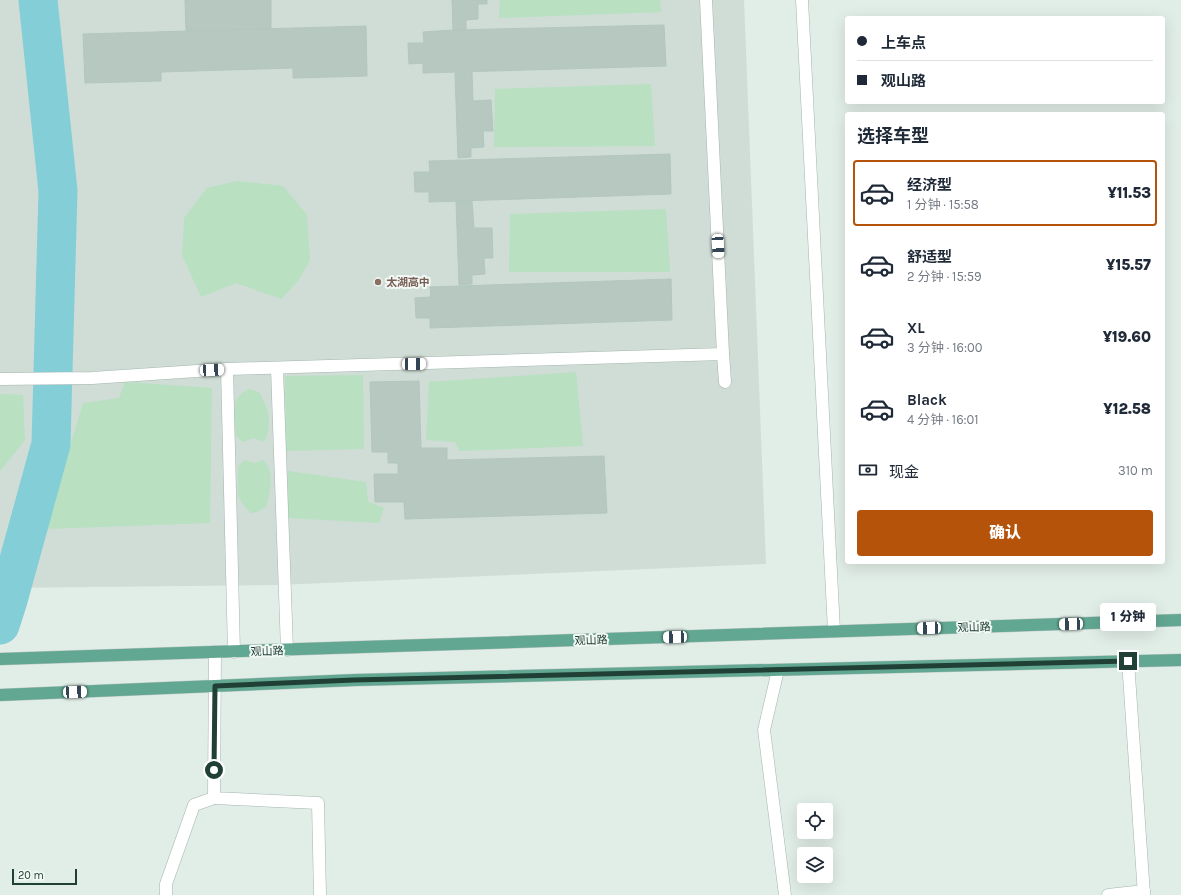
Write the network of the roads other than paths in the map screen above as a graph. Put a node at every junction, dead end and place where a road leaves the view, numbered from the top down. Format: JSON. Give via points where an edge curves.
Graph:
{"nodes":[{"id":1,"x":706,"y":0,"type":"edge"},
{"id":2,"x":802,"y":0,"type":"edge"},
{"id":3,"x":723,"y":354,"type":"junction"},
{"id":4,"x":277,"y":368,"type":"junction"},
{"id":5,"x":227,"y":369,"type":"junction"},
{"id":6,"x":0,"y":380,"type":"edge"},
{"id":7,"x":725,"y":382,"type":"dead end"},
{"id":8,"x":1181,"y":620,"type":"edge"},
{"id":9,"x":834,"y":632,"type":"junction"},
{"id":10,"x":287,"y":650,"type":"junction"},
{"id":11,"x":215,"y":652,"type":"junction"},
{"id":12,"x":234,"y":652,"type":"junction"},
{"id":13,"x":0,"y":659,"type":"edge"},
{"id":14,"x":1181,"y":660,"type":"edge"},
{"id":15,"x":1128,"y":661,"type":"junction"},
{"id":16,"x":778,"y":670,"type":"junction"},
{"id":17,"x":215,"y":686,"type":"junction"},
{"id":18,"x":0,"y":695,"type":"edge"},
{"id":19,"x":214,"y":798,"type":"junction"},
{"id":20,"x":1144,"y":893,"type":"edge"},
{"id":21,"x":166,"y":895,"type":"edge"},
{"id":22,"x":320,"y":895,"type":"edge"},
{"id":23,"x":785,"y":895,"type":"edge"},
{"id":24,"x":1108,"y":895,"type":"edge"}],
"edges":[{"from":1,"to":3,"type":"street"},
{"from":2,"to":9,"type":"street"},
{"from":3,"to":4,"type":"street"},
{"from":3,"to":7,"type":"street"},
{"from":4,"to":5,"type":"street"},
{"from":4,"to":10,"type":"street"},
{"from":5,"to":6,"type":"street","via":[[92,378]]},
{"from":5,"to":12,"type":"street"},
{"from":8,"to":9,"type":"main road","name":"观山路"},
{"from":9,"to":10,"type":"main road","name":"观山路"},
{"from":10,"to":12,"type":"main road","name":"观山路"},
{"from":11,"to":12,"type":"main road","name":"观山路"},
{"from":11,"to":13,"type":"main road","name":"观山路"},
{"from":11,"to":17,"type":"street"},
{"from":14,"to":15,"type":"main road"},
{"from":15,"to":16,"type":"main road"},
{"from":15,"to":20,"type":"street"},
{"from":16,"to":17,"type":"main road","via":[[354,680]]},
{"from":16,"to":23,"type":"street","via":[[764,730]]},
{"from":17,"to":18,"type":"main road"},
{"from":17,"to":19,"type":"street"},
{"from":19,"to":21,"type":"street","via":[[194,805],[166,884]]},
{"from":19,"to":22,"type":"street","via":[[318,803]]},
{"from":20,"to":24,"type":"street"}]}
